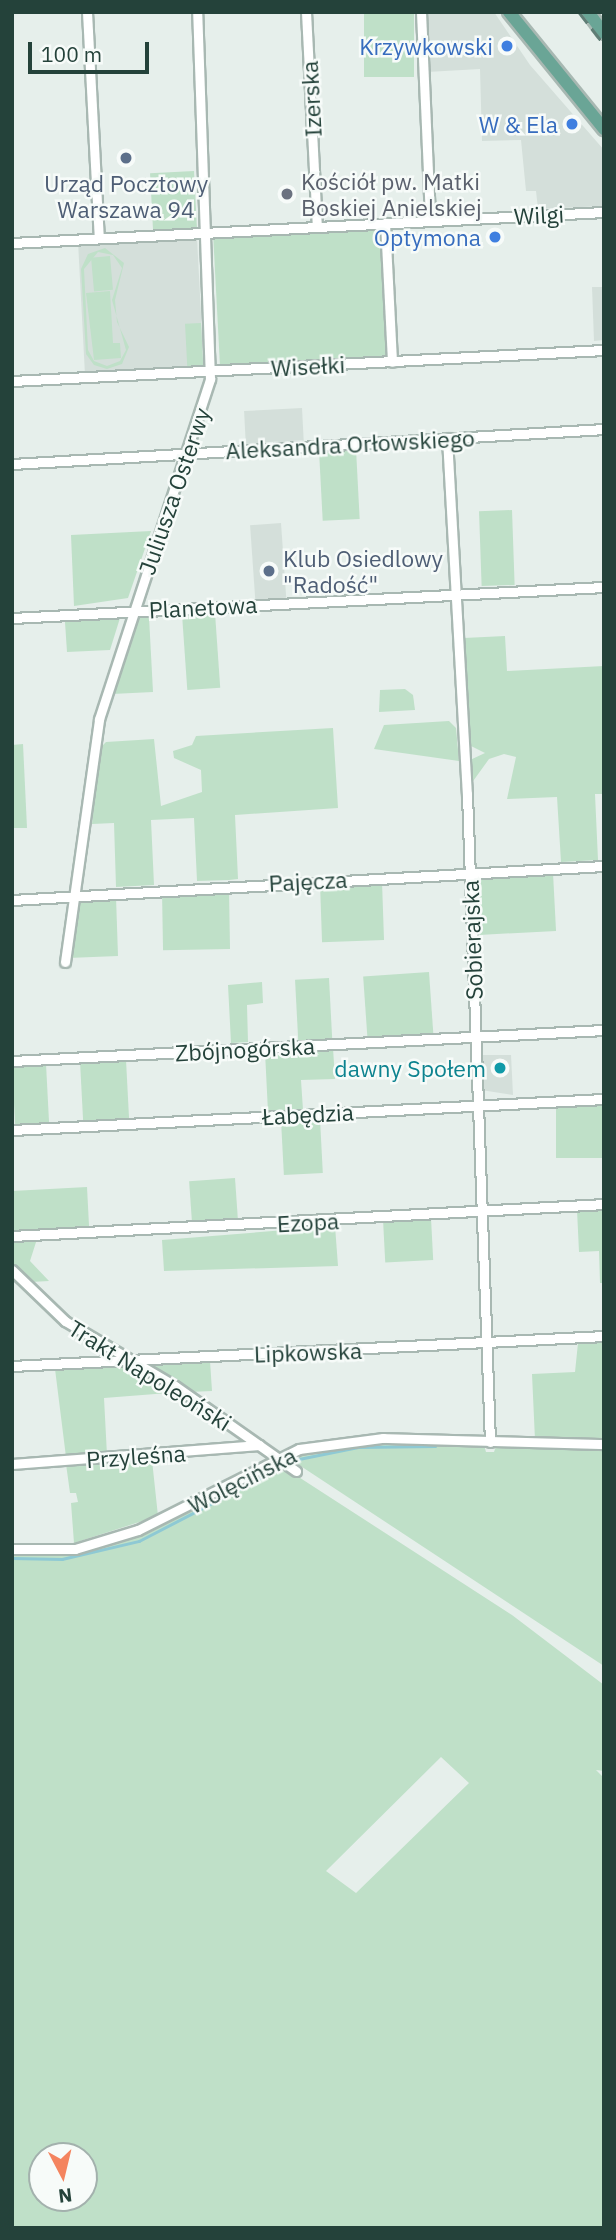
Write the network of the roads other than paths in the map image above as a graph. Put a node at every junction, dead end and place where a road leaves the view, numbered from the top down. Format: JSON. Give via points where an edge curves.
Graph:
{"nodes":[{"id":1,"x":87,"y":12,"type":"edge"},
{"id":2,"x":197,"y":12,"type":"edge"},
{"id":3,"x":306,"y":12,"type":"edge"},
{"id":4,"x":421,"y":12,"type":"edge"},
{"id":5,"x":509,"y":12,"type":"edge"},
{"id":6,"x":588,"y":12,"type":"edge"},
{"id":7,"x":598,"y":12,"type":"edge"},
{"id":8,"x":604,"y":20,"type":"edge"},
{"id":9,"x":604,"y":33,"type":"edge"},
{"id":10,"x":604,"y":128,"type":"edge"},
{"id":11,"x":604,"y":212,"type":"edge"},
{"id":12,"x":430,"y":220,"type":"junction"},
{"id":13,"x":385,"y":223,"type":"junction"},
{"id":14,"x":317,"y":227,"type":"junction"},
{"id":15,"x":206,"y":232,"type":"junction"},
{"id":16,"x":99,"y":238,"type":"junction"},
{"id":17,"x":12,"y":243,"type":"edge"},
{"id":18,"x":604,"y":350,"type":"edge"},
{"id":19,"x":392,"y":362,"type":"junction"},
{"id":20,"x":210,"y":370,"type":"junction"},
{"id":21,"x":12,"y":381,"type":"edge"},
{"id":22,"x":604,"y":429,"type":"edge"},
{"id":23,"x":447,"y":438,"type":"junction"},
{"id":24,"x":187,"y":453,"type":"junction"},
{"id":25,"x":12,"y":464,"type":"edge"},
{"id":26,"x":604,"y":587,"type":"edge"},
{"id":27,"x":457,"y":594,"type":"junction"},
{"id":28,"x":132,"y":611,"type":"junction"},
{"id":29,"x":12,"y":618,"type":"edge"},
{"id":30,"x":604,"y":866,"type":"edge"},
{"id":31,"x":470,"y":873,"type":"junction"},
{"id":32,"x":71,"y":895,"type":"junction"},
{"id":33,"x":12,"y":900,"type":"edge"},
{"id":34,"x":65,"y":961,"type":"dead end"},
{"id":35,"x":604,"y":1030,"type":"edge"},
{"id":36,"x":475,"y":1036,"type":"junction"},
{"id":37,"x":12,"y":1061,"type":"edge"},
{"id":38,"x":604,"y":1099,"type":"edge"},
{"id":39,"x":477,"y":1105,"type":"junction"},
{"id":40,"x":12,"y":1130,"type":"edge"},
{"id":41,"x":604,"y":1204,"type":"edge"},
{"id":42,"x":481,"y":1211,"type":"junction"},
{"id":43,"x":12,"y":1236,"type":"edge"},
{"id":44,"x":12,"y":1270,"type":"edge"},
{"id":45,"x":604,"y":1336,"type":"edge"},
{"id":46,"x":486,"y":1342,"type":"junction"},
{"id":47,"x":127,"y":1357,"type":"junction"},
{"id":48,"x":12,"y":1366,"type":"edge"},
{"id":49,"x":490,"y":1442,"type":"junction"},
{"id":50,"x":604,"y":1444,"type":"edge"},
{"id":51,"x":259,"y":1445,"type":"junction"},
{"id":52,"x":279,"y":1458,"type":"junction"},
{"id":53,"x":12,"y":1464,"type":"edge"},
{"id":54,"x":296,"y":1471,"type":"dead end"},
{"id":55,"x":12,"y":1549,"type":"edge"}],
"edges":[{"from":1,"to":16,"type":"street"},
{"from":2,"to":15,"type":"street","name":"Juliusza Osterwy"},
{"from":3,"to":14,"type":"street","name":"Izerska"},
{"from":4,"to":12,"type":"street"},
{"from":5,"to":10,"type":"main road"},
{"from":6,"to":9,"type":"main road"},
{"from":7,"to":8,"type":"main road"},
{"from":11,"to":12,"type":"street","name":"Wilgi"},
{"from":12,"to":13,"type":"street","name":"Wilgi"},
{"from":13,"to":14,"type":"street","name":"Wilgi"},
{"from":13,"to":19,"type":"street"},
{"from":14,"to":15,"type":"street","name":"Wilgi"},
{"from":15,"to":16,"type":"street","name":"Wilgi"},
{"from":15,"to":20,"type":"street","name":"Juliusza Osterwy"},
{"from":16,"to":17,"type":"street","name":"Wilgi"},
{"from":18,"to":19,"type":"street","name":"Wisełki"},
{"from":19,"to":20,"type":"street","name":"Wisełki"},
{"from":20,"to":21,"type":"street","name":"Wisełki"},
{"from":20,"to":24,"type":"street","name":"Juliusza Osterwy"},
{"from":22,"to":23,"type":"street","name":"Aleksandra Orłowskiego"},
{"from":23,"to":24,"type":"street","name":"Aleksandra Orłowskiego"},
{"from":23,"to":27,"type":"street","name":"Sobierajska"},
{"from":24,"to":25,"type":"street","name":"Aleksandra Orłowskiego"},
{"from":24,"to":28,"type":"street","name":"Juliusza Osterwy"},
{"from":26,"to":27,"type":"street","name":"Planetowa"},
{"from":27,"to":28,"type":"street","name":"Planetowa"},
{"from":27,"to":31,"type":"street","name":"Sobierajska"},
{"from":28,"to":29,"type":"street","name":"Planetowa"},
{"from":28,"to":32,"type":"street","name":"Juliusza Osterwy","via":[[99,719]]},
{"from":30,"to":31,"type":"street","name":"Pajęcza"},
{"from":31,"to":32,"type":"street","name":"Pajęcza"},
{"from":31,"to":36,"type":"street","name":"Sobierajska"},
{"from":32,"to":33,"type":"street","name":"Pajęcza"},
{"from":32,"to":34,"type":"street","name":"Juliusza Osterwy"},
{"from":35,"to":36,"type":"street","name":"Zbójnogórska"},
{"from":36,"to":37,"type":"street","name":"Zbójnogórska"},
{"from":36,"to":39,"type":"street","name":"Sobierajska"},
{"from":38,"to":39,"type":"street","name":"Łabędzia"},
{"from":39,"to":40,"type":"street","name":"Łabędzia"},
{"from":39,"to":42,"type":"street","name":"Sobierajska"},
{"from":41,"to":42,"type":"street","name":"Ezopa"},
{"from":42,"to":43,"type":"street","name":"Ezopa"},
{"from":42,"to":46,"type":"street","name":"Sobierajska"},
{"from":44,"to":47,"type":"street","name":"Trakt Napoleoński","via":[[65,1321]]},
{"from":45,"to":46,"type":"street","name":"Lipkowska"},
{"from":46,"to":47,"type":"street","name":"Lipkowska"},
{"from":46,"to":49,"type":"street","name":"Sobierajska"},
{"from":47,"to":48,"type":"street","name":"Lipkowska"},
{"from":47,"to":51,"type":"street","name":"Trakt Napoleoński"},
{"from":49,"to":50,"type":"street","name":"Wolęcińska"},
{"from":49,"to":52,"type":"street","name":"Wolęcińska","via":[[383,1438],[299,1449]]},
{"from":51,"to":52,"type":"street","name":"Trakt Napoleoński"},
{"from":51,"to":53,"type":"street","name":"Przyleśna"},
{"from":52,"to":54,"type":"street","name":"Trakt Napoleoński"},
{"from":52,"to":55,"type":"street","name":"Wolęcińska","via":[[172,1516],[116,1538],[66,1550]]}]}
